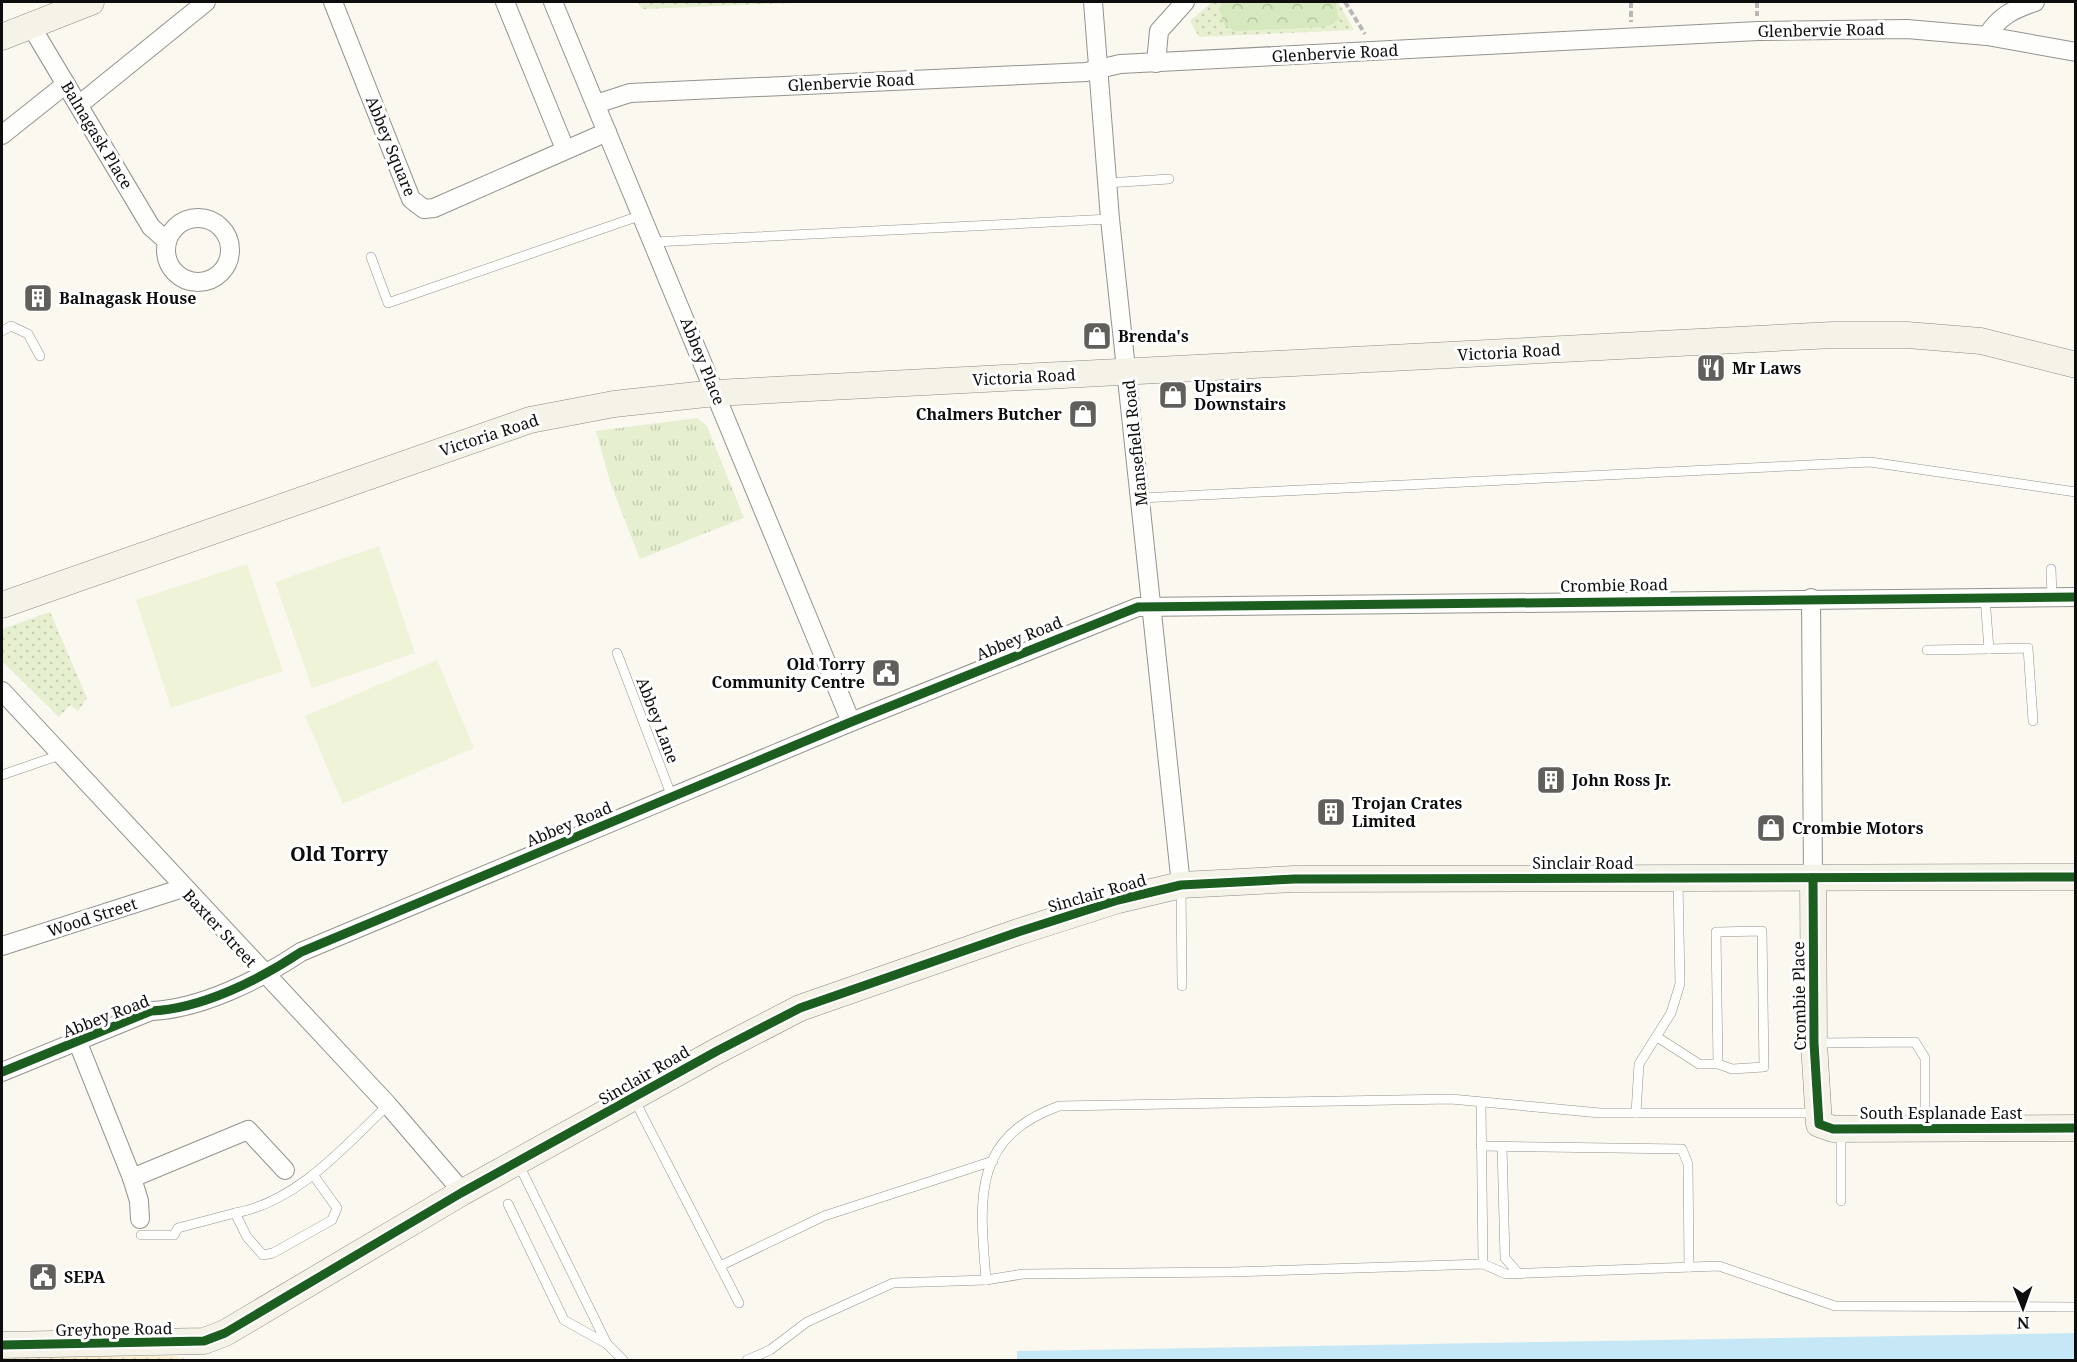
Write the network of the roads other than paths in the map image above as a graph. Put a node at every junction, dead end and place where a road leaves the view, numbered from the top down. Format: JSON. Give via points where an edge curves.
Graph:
{"nodes":[{"id":1,"x":91,"y":2,"type":"edge"},
{"id":2,"x":206,"y":2,"type":"edge"},
{"id":3,"x":333,"y":2,"type":"edge"},
{"id":4,"x":506,"y":2,"type":"edge"},
{"id":5,"x":553,"y":2,"type":"edge"},
{"id":6,"x":1093,"y":2,"type":"edge"},
{"id":7,"x":1185,"y":2,"type":"edge"},
{"id":8,"x":2036,"y":2,"type":"edge"},
{"id":9,"x":185,"y":8,"type":"edge"},
{"id":10,"x":31,"y":26,"type":"junction"},
{"id":11,"x":1987,"y":36,"type":"junction"},
{"id":12,"x":2,"y":37,"type":"edge"},
{"id":13,"x":2076,"y":52,"type":"edge"},
{"id":14,"x":1156,"y":63,"type":"junction"},
{"id":15,"x":1097,"y":68,"type":"junction"},
{"id":16,"x":66,"y":84,"type":"junction"},
{"id":17,"x":80,"y":104,"type":"junction"},
{"id":18,"x":596,"y":104,"type":"junction"},
{"id":19,"x":607,"y":132,"type":"junction"},
{"id":20,"x":2,"y":135,"type":"edge"},
{"id":21,"x":565,"y":149,"type":"junction"},
{"id":22,"x":1169,"y":179,"type":"dead end"},
{"id":23,"x":1107,"y":183,"type":"junction"},
{"id":24,"x":642,"y":215,"type":"junction"},
{"id":25,"x":1110,"y":219,"type":"junction"},
{"id":26,"x":167,"y":241,"type":"dead end"},
{"id":27,"x":654,"y":242,"type":"junction"},
{"id":28,"x":371,"y":257,"type":"dead end"},
{"id":29,"x":2,"y":331,"type":"edge"},
{"id":30,"x":40,"y":356,"type":"dead end"},
{"id":31,"x":2076,"y":365,"type":"edge"},
{"id":32,"x":1127,"y":372,"type":"junction"},
{"id":33,"x":716,"y":393,"type":"junction"},
{"id":34,"x":2076,"y":492,"type":"edge"},
{"id":35,"x":1141,"y":498,"type":"junction"},
{"id":36,"x":2050,"y":569,"type":"dead end"},
{"id":37,"x":2052,"y":597,"type":"junction"},
{"id":38,"x":2076,"y":597,"type":"edge"},
{"id":39,"x":1811,"y":598,"type":"junction"},
{"id":40,"x":1985,"y":598,"type":"junction"},
{"id":41,"x":2,"y":605,"type":"edge"},
{"id":42,"x":1152,"y":606,"type":"junction"},
{"id":43,"x":1989,"y":649,"type":"junction"},
{"id":44,"x":1927,"y":650,"type":"dead end"},
{"id":45,"x":617,"y":653,"type":"dead end"},
{"id":46,"x":2,"y":691,"type":"edge"},
{"id":47,"x":851,"y":722,"type":"junction"},
{"id":48,"x":2033,"y":722,"type":"dead end"},
{"id":49,"x":60,"y":754,"type":"junction"},
{"id":50,"x":2,"y":775,"type":"edge"},
{"id":51,"x":672,"y":797,"type":"junction"},
{"id":52,"x":2076,"y":877,"type":"edge"},
{"id":53,"x":1678,"y":878,"type":"junction"},
{"id":54,"x":1813,"y":879,"type":"junction"},
{"id":55,"x":1181,"y":885,"type":"junction"},
{"id":56,"x":183,"y":888,"type":"junction"},
{"id":57,"x":2,"y":946,"type":"edge"},
{"id":58,"x":265,"y":976,"type":"junction"},
{"id":59,"x":1182,"y":986,"type":"dead end"},
{"id":60,"x":1657,"y":1037,"type":"junction"},
{"id":61,"x":78,"y":1043,"type":"junction"},
{"id":62,"x":1814,"y":1043,"type":"junction"},
{"id":63,"x":1718,"y":1064,"type":"junction"},
{"id":64,"x":2,"y":1072,"type":"edge"},
{"id":65,"x":634,"y":1099,"type":"junction"},
{"id":66,"x":1481,"y":1103,"type":"junction"},
{"id":67,"x":388,"y":1105,"type":"junction"},
{"id":68,"x":1636,"y":1113,"type":"junction"},
{"id":69,"x":1816,"y":1113,"type":"junction"},
{"id":70,"x":1925,"y":1128,"type":"junction"},
{"id":71,"x":2076,"y":1128,"type":"edge"},
{"id":72,"x":1841,"y":1129,"type":"junction"},
{"id":73,"x":1481,"y":1146,"type":"junction"},
{"id":74,"x":1502,"y":1146,"type":"junction"},
{"id":75,"x":993,"y":1161,"type":"junction"},
{"id":76,"x":517,"y":1162,"type":"junction"},
{"id":77,"x":285,"y":1170,"type":"dead end"},
{"id":78,"x":314,"y":1176,"type":"junction"},
{"id":79,"x":132,"y":1178,"type":"junction"},
{"id":80,"x":461,"y":1193,"type":"junction"},
{"id":81,"x":1841,"y":1201,"type":"dead end"},
{"id":82,"x":508,"y":1204,"type":"dead end"},
{"id":83,"x":235,"y":1214,"type":"junction"},
{"id":84,"x":140,"y":1227,"type":"joint"},
{"id":85,"x":1483,"y":1264,"type":"junction"},
{"id":86,"x":720,"y":1266,"type":"junction"},
{"id":87,"x":1689,"y":1267,"type":"junction"},
{"id":88,"x":1519,"y":1274,"type":"junction"},
{"id":89,"x":986,"y":1280,"type":"junction"},
{"id":90,"x":739,"y":1303,"type":"dead end"},
{"id":91,"x":2076,"y":1307,"type":"edge"},
{"id":92,"x":225,"y":1333,"type":"joint"},
{"id":93,"x":606,"y":1344,"type":"junction"},
{"id":94,"x":2,"y":1345,"type":"edge"},
{"id":95,"x":623,"y":1360,"type":"edge"},
{"id":96,"x":747,"y":1360,"type":"edge"}],
"edges":[{"from":1,"to":10,"type":"street"},
{"from":2,"to":9,"type":"street"},
{"from":3,"to":21,"type":"street","name":"Abbey Square","via":[[411,199],[417,205],[434,208]]},
{"from":4,"to":21,"type":"street"},
{"from":5,"to":18,"type":"street","name":"Abbey Place"},
{"from":6,"to":15,"type":"street","name":"Mansefield Road"},
{"from":7,"to":14,"type":"street","via":[[1159,31]]},
{"from":8,"to":11,"type":"street","via":[[2004,15]]},
{"from":9,"to":17,"type":"street"},
{"from":10,"to":12,"type":"street"},
{"from":10,"to":16,"type":"street","name":"Balnagask Place"},
{"from":11,"to":13,"type":"street","name":"Glenbervie Road"},
{"from":11,"to":14,"type":"street","name":"Glenbervie Road","via":[[1907,28],[1769,31]]},
{"from":14,"to":15,"type":"street","name":"Glenbervie Road"},
{"from":15,"to":18,"type":"street","name":"Glenbervie Road","via":[[1086,72],[630,93]]},
{"from":15,"to":23,"type":"street","name":"Mansefield Road"},
{"from":16,"to":17,"type":"street","name":"Balnagask Place"},
{"from":16,"to":20,"type":"street"},
{"from":17,"to":26,"type":"street","name":"Balnagask Place","via":[[151,226]]},
{"from":18,"to":19,"type":"street","name":"Abbey Place"},
{"from":19,"to":21,"type":"street","name":"Abbey Square"},
{"from":19,"to":24,"type":"street","name":"Abbey Place"},
{"from":22,"to":23,"type":"lane"},
{"from":23,"to":25,"type":"street","name":"Mansefield Road"},
{"from":24,"to":27,"type":"street","name":"Abbey Place"},
{"from":24,"to":28,"type":"lane","via":[[388,303]]},
{"from":25,"to":27,"type":"lane"},
{"from":25,"to":32,"type":"street","name":"Mansefield Road"},
{"from":27,"to":33,"type":"street","name":"Abbey Place"},
{"from":29,"to":30,"type":"lane","via":[[11,326],[27,334]]},
{"from":31,"to":32,"type":"street","name":"Victoria Road","via":[[1981,341],[1833,335]]},
{"from":32,"to":33,"type":"street","name":"Victoria Road"},
{"from":32,"to":35,"type":"street","name":"Mansefield Road"},
{"from":33,"to":41,"type":"street","name":"Victoria Road","via":[[614,404],[530,420]]},
{"from":33,"to":47,"type":"street","name":"Abbey Place"},
{"from":34,"to":35,"type":"lane","via":[[1870,462]]},
{"from":35,"to":42,"type":"street","name":"Mansefield Road"},
{"from":36,"to":37,"type":"lane"},
{"from":37,"to":38,"type":"street","name":"Crombie Road"},
{"from":37,"to":40,"type":"street","name":"Crombie Road"},
{"from":39,"to":40,"type":"street","name":"Crombie Road"},
{"from":39,"to":42,"type":"street","name":"Crombie Road"},
{"from":39,"to":54,"type":"street","name":"Crombie Place"},
{"from":40,"to":43,"type":"lane"},
{"from":42,"to":47,"type":"street","name":"Abbey Road","via":[[1138,607]]},
{"from":42,"to":55,"type":"street","name":"Mansefield Road"},
{"from":43,"to":44,"type":"lane"},
{"from":43,"to":48,"type":"lane","via":[[2028,648]]},
{"from":45,"to":51,"type":"lane","name":"Abbey Lane"},
{"from":46,"to":49,"type":"street","name":"Baxter Street"},
{"from":47,"to":51,"type":"street","name":"Abbey Road"},
{"from":49,"to":50,"type":"lane"},
{"from":49,"to":56,"type":"street","name":"Baxter Street"},
{"from":51,"to":58,"type":"street","name":"Abbey Road","via":[[301,952]]},
{"from":52,"to":54,"type":"street","name":"Sinclair Road"},
{"from":53,"to":54,"type":"street","name":"Sinclair Road"},
{"from":53,"to":55,"type":"street","name":"Sinclair Road","via":[[1294,879]]},
{"from":53,"to":60,"type":"lane","via":[[1680,984],[1677,999]]},
{"from":54,"to":62,"type":"street","name":"Crombie Place"},
{"from":55,"to":59,"type":"lane"},
{"from":55,"to":65,"type":"street","name":"Sinclair Road","via":[[1118,900],[1018,932],[800,1008]]},
{"from":56,"to":57,"type":"street","name":"Wood Street"},
{"from":56,"to":58,"type":"street","name":"Baxter Street"},
{"from":58,"to":61,"type":"street","name":"Abbey Road","via":[[174,1010],[151,1011]]},
{"from":58,"to":67,"type":"street","name":"Baxter Street"},
{"from":60,"to":63,"type":"lane","via":[[1700,1064]]},
{"from":60,"to":68,"type":"lane","via":[[1639,1064]]},
{"from":61,"to":64,"type":"street","name":"Abbey Road"},
{"from":61,"to":79,"type":"street","name":"Abbey Road"},
{"from":62,"to":69,"type":"street","name":"Crombie Place"},
{"from":62,"to":70,"type":"lane","via":[[1915,1042],[1925,1058]]},
{"from":63,"to":63,"type":"lane","via":[[1716,932],[1762,931],[1764,1067],[1732,1069]]},
{"from":65,"to":76,"type":"street","name":"Sinclair Road"},
{"from":65,"to":86,"type":"lane"},
{"from":66,"to":68,"type":"lane"},
{"from":66,"to":73,"type":"lane"},
{"from":66,"to":75,"type":"lane","via":[[1393,1098],[1059,1106],[1021,1125],[1003,1142]]},
{"from":67,"to":78,"type":"lane"},
{"from":67,"to":80,"type":"street","name":"Baxter Street"},
{"from":68,"to":69,"type":"lane"},
{"from":69,"to":72,"type":"street","name":"South Esplanade East","via":[[1819,1124]]},
{"from":70,"to":71,"type":"street","name":"South Esplanade East"},
{"from":70,"to":72,"type":"street","name":"South Esplanade East"},
{"from":72,"to":81,"type":"lane"},
{"from":73,"to":74,"type":"lane"},
{"from":73,"to":85,"type":"lane"},
{"from":74,"to":87,"type":"lane","via":[[1682,1149],[1688,1164]]},
{"from":74,"to":88,"type":"lane","via":[[1505,1258]]},
{"from":75,"to":86,"type":"lane","via":[[824,1216]]},
{"from":75,"to":89,"type":"lane","via":[[982,1188],[980,1210]]},
{"from":76,"to":80,"type":"street","name":"Sinclair Road"},
{"from":76,"to":93,"type":"lane"},
{"from":77,"to":79,"type":"street","via":[[248,1130]]},
{"from":78,"to":83,"type":"lane","via":[[257,1209]]},
{"from":78,"to":83,"type":"lane","via":[[337,1208],[337,1214],[273,1253],[263,1255],[246,1237]]},
{"from":79,"to":84,"type":"street","name":"Abbey Road","via":[[139,1201]]},
{"from":80,"to":92,"type":"street","name":"Sinclair Road"},
{"from":82,"to":93,"type":"lane","via":[[564,1320]]},
{"from":83,"to":84,"type":"lane","via":[[178,1228],[174,1235]]},
{"from":85,"to":88,"type":"lane","via":[[1506,1274]]},
{"from":85,"to":89,"type":"lane","via":[[1023,1274]]},
{"from":86,"to":90,"type":"lane"},
{"from":87,"to":88,"type":"lane"},
{"from":87,"to":91,"type":"lane","via":[[1719,1266],[1835,1306]]},
{"from":89,"to":96,"type":"lane","via":[[893,1283],[807,1322],[770,1350]]},
{"from":92,"to":94,"type":"street","name":"Greyhope Road","via":[[182,1344]]},
{"from":93,"to":95,"type":"lane"}]}
